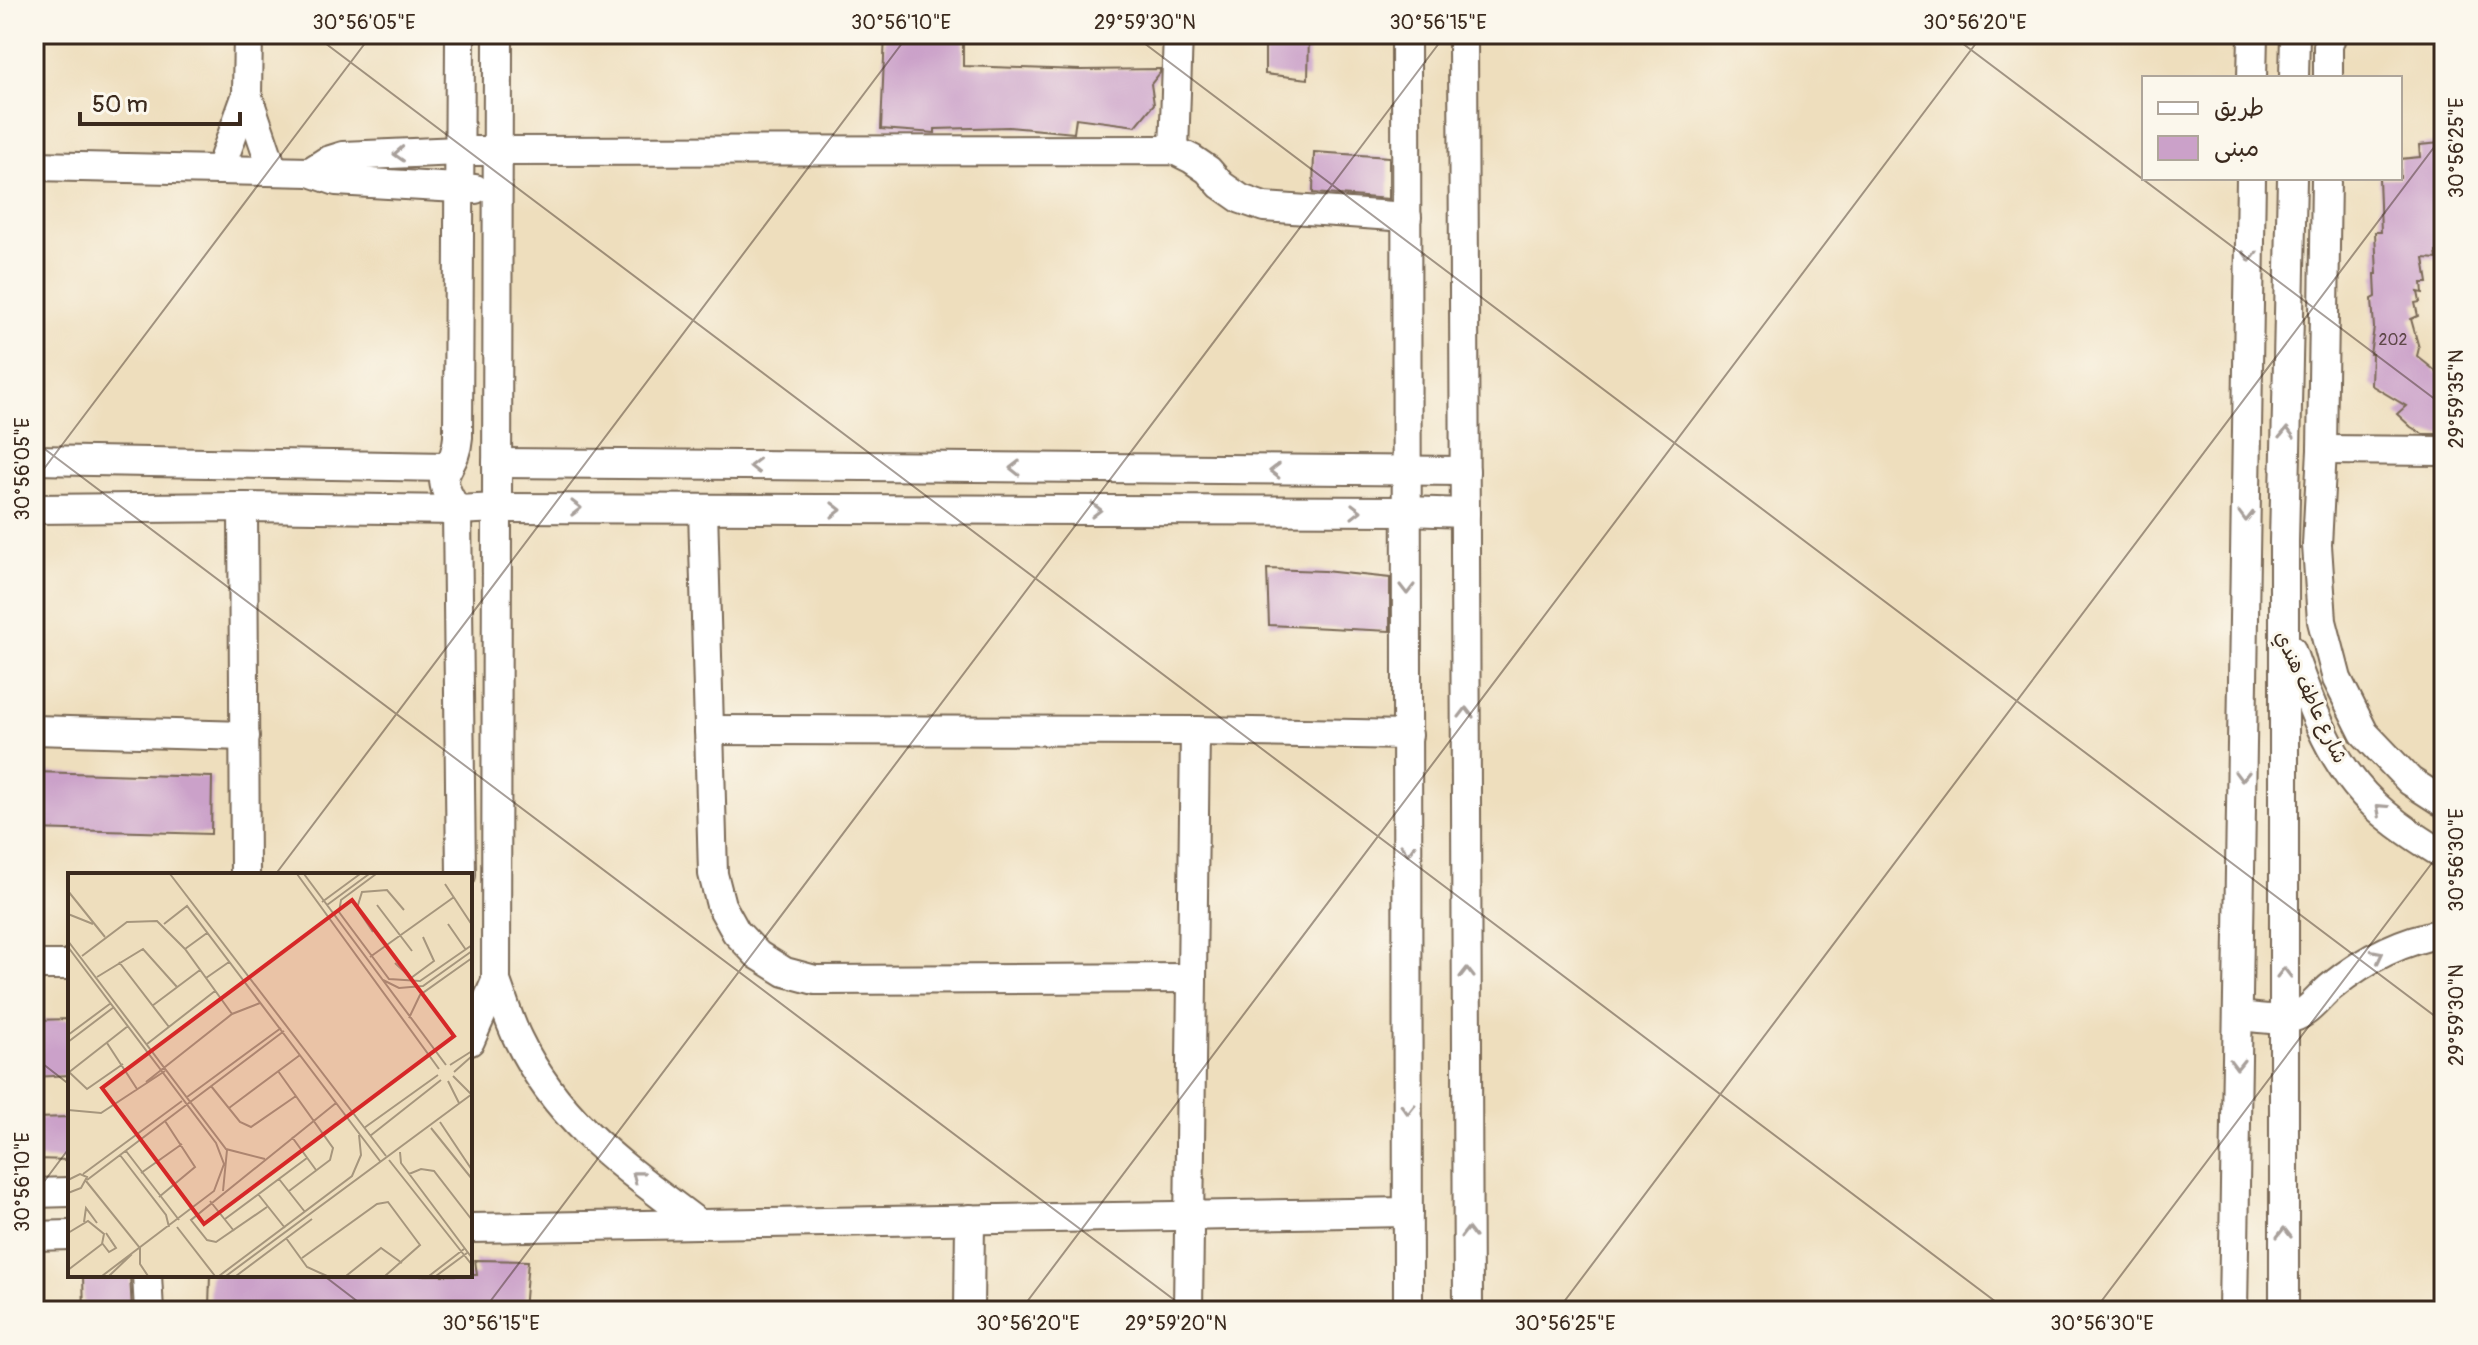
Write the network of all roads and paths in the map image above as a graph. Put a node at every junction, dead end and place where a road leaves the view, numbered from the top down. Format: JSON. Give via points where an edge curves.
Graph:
{"nodes":[{"id":1,"x":248,"y":34,"type":"edge"},
{"id":2,"x":460,"y":34,"type":"edge"},
{"id":3,"x":498,"y":34,"type":"edge"},
{"id":4,"x":1178,"y":34,"type":"edge"},
{"id":5,"x":1406,"y":34,"type":"edge"},
{"id":6,"x":1463,"y":34,"type":"edge"},
{"id":7,"x":2253,"y":34,"type":"edge"},
{"id":8,"x":2295,"y":34,"type":"edge"},
{"id":9,"x":2332,"y":34,"type":"edge"},
{"id":10,"x":2252,"y":76,"type":"edge"},
{"id":11,"x":2294,"y":76,"type":"edge"},
{"id":12,"x":2328,"y":76,"type":"edge"},
{"id":13,"x":247,"y":94,"type":"junction"},
{"id":14,"x":1174,"y":150,"type":"junction"},
{"id":15,"x":459,"y":151,"type":"junction"},
{"id":16,"x":498,"y":151,"type":"junction"},
{"id":17,"x":34,"y":166,"type":"edge"},
{"id":18,"x":220,"y":169,"type":"junction"},
{"id":19,"x":273,"y":171,"type":"junction"},
{"id":20,"x":310,"y":172,"type":"junction"},
{"id":21,"x":2251,"y":180,"type":"edge"},
{"id":22,"x":2292,"y":180,"type":"edge"},
{"id":23,"x":2326,"y":180,"type":"edge"},
{"id":24,"x":459,"y":188,"type":"junction"},
{"id":25,"x":498,"y":190,"type":"junction"},
{"id":26,"x":1407,"y":217,"type":"junction"},
{"id":27,"x":2322,"y":450,"type":"junction"},
{"id":28,"x":2444,"y":451,"type":"edge"},
{"id":29,"x":34,"y":460,"type":"edge"},
{"id":30,"x":497,"y":463,"type":"junction"},
{"id":31,"x":448,"y":467,"type":"junction"},
{"id":32,"x":1465,"y":471,"type":"junction"},
{"id":33,"x":1407,"y":472,"type":"junction"},
{"id":34,"x":243,"y":507,"type":"junction"},
{"id":35,"x":498,"y":508,"type":"junction"},
{"id":36,"x":34,"y":509,"type":"edge"},
{"id":37,"x":703,"y":509,"type":"junction"},
{"id":38,"x":457,"y":510,"type":"junction"},
{"id":39,"x":1407,"y":511,"type":"junction"},
{"id":40,"x":1465,"y":513,"type":"junction"},
{"id":41,"x":2244,"y":624,"type":"junction"},
{"id":42,"x":2284,"y":630,"type":"junction"},
{"id":43,"x":34,"y":730,"type":"edge"},
{"id":44,"x":709,"y":730,"type":"junction"},
{"id":45,"x":1195,"y":731,"type":"junction"},
{"id":46,"x":1408,"y":735,"type":"junction"},
{"id":47,"x":245,"y":736,"type":"junction"},
{"id":48,"x":2444,"y":803,"type":"edge"},
{"id":49,"x":2444,"y":855,"type":"edge"},
{"id":50,"x":245,"y":873,"type":"edge"},
{"id":51,"x":461,"y":873,"type":"edge"},
{"id":52,"x":2444,"y":933,"type":"edge"},
{"id":53,"x":34,"y":965,"type":"edge"},
{"id":54,"x":68,"y":965,"type":"edge"},
{"id":55,"x":1192,"y":978,"type":"junction"},
{"id":56,"x":496,"y":981,"type":"junction"},
{"id":57,"x":2238,"y":1016,"type":"junction"},
{"id":58,"x":2283,"y":1019,"type":"junction"},
{"id":59,"x":472,"y":1036,"type":"edge"},
{"id":60,"x":68,"y":1192,"type":"edge"},
{"id":61,"x":34,"y":1193,"type":"edge"},
{"id":62,"x":1408,"y":1212,"type":"junction"},
{"id":63,"x":1189,"y":1216,"type":"junction"},
{"id":64,"x":970,"y":1219,"type":"junction"},
{"id":65,"x":699,"y":1224,"type":"junction"},
{"id":66,"x":472,"y":1228,"type":"edge"},
{"id":67,"x":68,"y":1235,"type":"edge"},
{"id":68,"x":34,"y":1236,"type":"edge"},
{"id":69,"x":147,"y":1277,"type":"edge"},
{"id":70,"x":149,"y":1311,"type":"edge"},
{"id":71,"x":969,"y":1311,"type":"edge"},
{"id":72,"x":1188,"y":1311,"type":"edge"},
{"id":73,"x":1408,"y":1311,"type":"edge"},
{"id":74,"x":1468,"y":1311,"type":"edge"},
{"id":75,"x":2233,"y":1311,"type":"edge"},
{"id":76,"x":2284,"y":1311,"type":"edge"}],
"edges":[{"from":1,"to":13,"type":"street"},
{"from":2,"to":15,"type":"street"},
{"from":3,"to":16,"type":"street"},
{"from":4,"to":14,"type":"street"},
{"from":5,"to":26,"type":"street"},
{"from":6,"to":32,"type":"street"},
{"from":7,"to":10,"type":"street"},
{"from":8,"to":11,"type":"street"},
{"from":9,"to":12,"type":"street"},
{"from":13,"to":18,"type":"street"},
{"from":13,"to":19,"type":"street"},
{"from":14,"to":16,"type":"street"},
{"from":14,"to":26,"type":"street","via":[[1241,199],[1264,207]]},
{"from":15,"to":16,"type":"street"},
{"from":15,"to":20,"type":"street","one_way":true,"via":[[343,156]]},
{"from":15,"to":24,"type":"street"},
{"from":16,"to":25,"type":"street"},
{"from":17,"to":18,"type":"street"},
{"from":18,"to":19,"type":"street"},
{"from":19,"to":20,"type":"street"},
{"from":20,"to":24,"type":"street","via":[[336,181]]},
{"from":21,"to":41,"type":"street","one_way":true},
{"from":42,"to":22,"type":"street","one_way":true},
{"from":23,"to":27,"type":"street"},
{"from":24,"to":25,"type":"street"},
{"from":24,"to":31,"type":"street","via":[[458,437]]},
{"from":25,"to":30,"type":"street"},
{"from":26,"to":33,"type":"street"},
{"from":27,"to":28,"type":"street"},
{"from":27,"to":48,"type":"street","via":[[2317,545],[2322,621],[2337,679],[2364,733],[2410,781]]},
{"from":29,"to":31,"type":"street"},
{"from":33,"to":30,"type":"street","one_way":true},
{"from":30,"to":35,"type":"street"},
{"from":31,"to":38,"type":"street","via":[[443,488]]},
{"from":32,"to":33,"type":"street"},
{"from":32,"to":40,"type":"street"},
{"from":33,"to":39,"type":"street"},
{"from":34,"to":36,"type":"street"},
{"from":34,"to":38,"type":"street"},
{"from":34,"to":47,"type":"street"},
{"from":35,"to":37,"type":"street","one_way":true},
{"from":35,"to":38,"type":"street"},
{"from":35,"to":56,"type":"street"},
{"from":37,"to":39,"type":"street","one_way":true},
{"from":37,"to":44,"type":"street"},
{"from":38,"to":51,"type":"street"},
{"from":39,"to":40,"type":"street"},
{"from":39,"to":46,"type":"street","one_way":true},
{"from":74,"to":40,"type":"street","one_way":true},
{"from":41,"to":42,"type":"street","name":"شارع عاطف هندي","via":[[2270,620]]},
{"from":41,"to":57,"type":"street","one_way":true},
{"from":49,"to":42,"type":"street","name":"شارع عاطف هندي","one_way":true,"via":[[2400,826],[2356,786],[2325,736]]},
{"from":58,"to":42,"type":"street","one_way":true},
{"from":43,"to":47,"type":"street"},
{"from":44,"to":45,"type":"street"},
{"from":44,"to":55,"type":"street","via":[[713,874],[721,905],[736,932],[785,972],[815,980]]},
{"from":45,"to":46,"type":"street"},
{"from":45,"to":55,"type":"street"},
{"from":46,"to":62,"type":"street","one_way":true},
{"from":47,"to":50,"type":"street"},
{"from":58,"to":52,"type":"street","one_way":true,"via":[[2308,1009],[2367,960]]},
{"from":53,"to":54,"type":"street"},
{"from":55,"to":63,"type":"street"},
{"from":56,"to":59,"type":"street"},
{"from":65,"to":56,"type":"street","one_way":true,"via":[[590,1138],[549,1092],[518,1039]]},
{"from":57,"to":58,"type":"street"},
{"from":57,"to":75,"type":"street","one_way":true},
{"from":76,"to":58,"type":"street","one_way":true},
{"from":60,"to":61,"type":"street"},
{"from":62,"to":63,"type":"street"},
{"from":62,"to":73,"type":"street"},
{"from":63,"to":64,"type":"street"},
{"from":63,"to":72,"type":"street"},
{"from":64,"to":65,"type":"street"},
{"from":64,"to":71,"type":"street"},
{"from":65,"to":66,"type":"street"},
{"from":67,"to":68,"type":"street"},
{"from":69,"to":70,"type":"street"}]}
